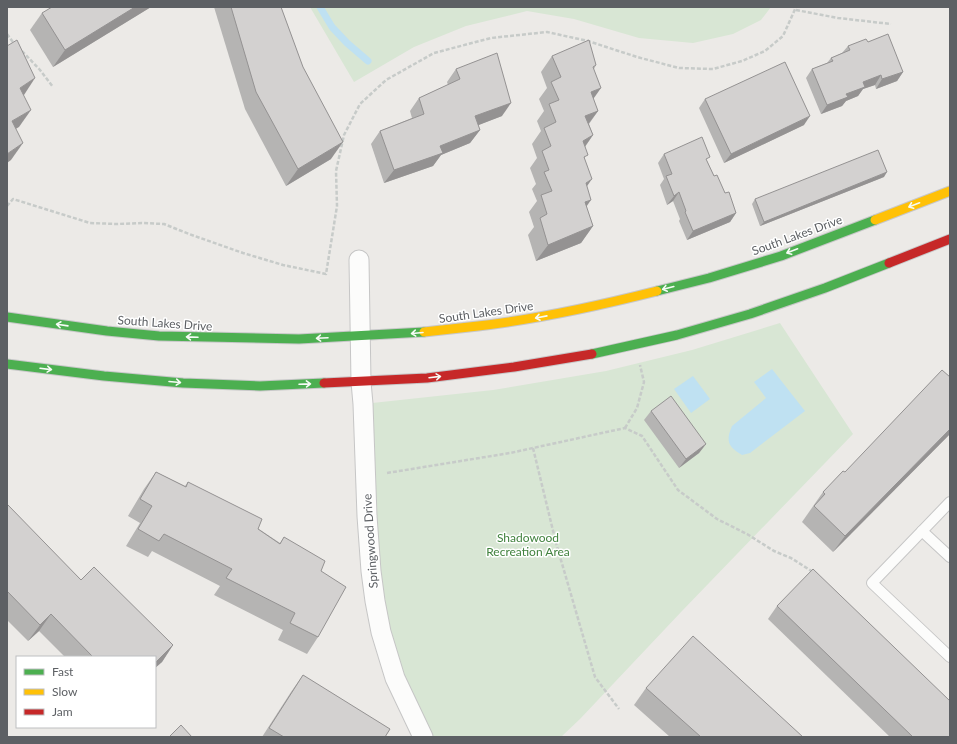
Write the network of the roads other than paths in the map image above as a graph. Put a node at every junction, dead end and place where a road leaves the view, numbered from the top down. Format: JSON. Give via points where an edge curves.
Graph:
{"nodes":[{"id":1,"x":950,"y":191,"type":"edge"},
{"id":2,"x":950,"y":239,"type":"edge"},
{"id":3,"x":359,"y":260,"type":"dead end"},
{"id":4,"x":7,"y":317,"type":"edge"},
{"id":5,"x":361,"y":336,"type":"junction"},
{"id":6,"x":7,"y":364,"type":"edge"},
{"id":7,"x":361,"y":382,"type":"junction"},
{"id":8,"x":950,"y":502,"type":"edge"},
{"id":9,"x":922,"y":531,"type":"junction"},
{"id":10,"x":950,"y":557,"type":"edge"},
{"id":11,"x":950,"y":657,"type":"edge"},
{"id":12,"x":423,"y":737,"type":"edge"}],
"edges":[{"from":1,"to":5,"type":"main road","name":"South Lakes Drive","one_way":true,"via":[[781,256],[709,278],[618,301],[479,326]]},
{"from":7,"to":2,"type":"main road","one_way":true,"via":[[427,378],[514,367],[594,354],[677,334],[750,314]]},
{"from":3,"to":5,"type":"street","name":"Springwood Drive"},
{"from":5,"to":4,"type":"main road","name":"South Lakes Drive","one_way":true,"via":[[299,339],[159,336]]},
{"from":5,"to":7,"type":"street","name":"Springwood Drive"},
{"from":6,"to":7,"type":"main road","one_way":true,"via":[[183,383],[260,386]]},
{"from":7,"to":12,"type":"street","name":"Springwood Drive","via":[[374,601],[396,678]]},
{"from":8,"to":9,"type":"lane"},
{"from":9,"to":10,"type":"lane"},
{"from":9,"to":11,"type":"lane","via":[[872,583]]}]}
